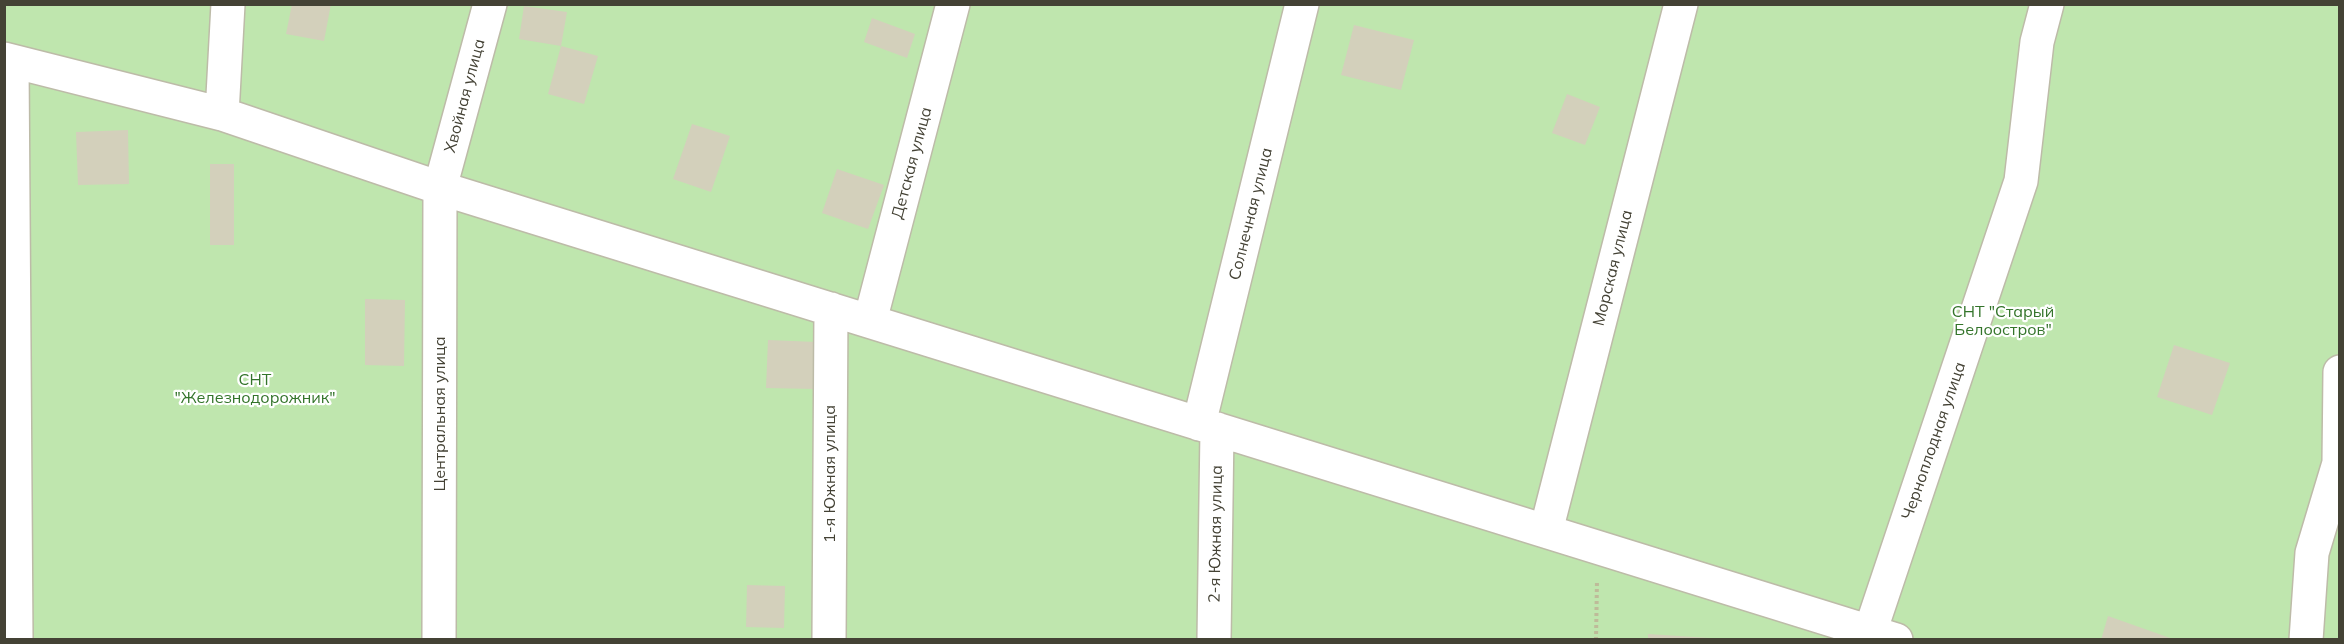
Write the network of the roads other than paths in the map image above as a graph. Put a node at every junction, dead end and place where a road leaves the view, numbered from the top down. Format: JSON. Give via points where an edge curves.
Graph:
{"nodes":[{"id":1,"x":228,"y":4,"type":"edge"},
{"id":2,"x":490,"y":4,"type":"edge"},
{"id":3,"x":953,"y":4,"type":"edge"},
{"id":4,"x":1302,"y":4,"type":"edge"},
{"id":5,"x":1681,"y":4,"type":"edge"},
{"id":6,"x":2047,"y":4,"type":"edge"},
{"id":7,"x":8,"y":61,"type":"edge"},
{"id":8,"x":222,"y":114,"type":"junction"},
{"id":9,"x":440,"y":188,"type":"junction"},
{"id":10,"x":831,"y":309,"type":"junction"},
{"id":11,"x":870,"y":321,"type":"junction"},
{"id":12,"x":2340,"y":372,"type":"edge"},
{"id":13,"x":1208,"y":427,"type":"junction"},
{"id":14,"x":2339,"y":463,"type":"edge"},
{"id":15,"x":1546,"y":531,"type":"junction"},
{"id":16,"x":1883,"y":636,"type":"edge"},
{"id":17,"x":16,"y":639,"type":"edge"},
{"id":18,"x":440,"y":639,"type":"edge"},
{"id":19,"x":829,"y":639,"type":"edge"},
{"id":20,"x":1214,"y":639,"type":"edge"},
{"id":21,"x":2319,"y":639,"type":"edge"}],
"edges":[{"from":1,"to":8,"type":"street"},
{"from":2,"to":9,"type":"street","name":"Хвойная улица"},
{"from":3,"to":11,"type":"street","name":"Детская улица"},
{"from":4,"to":13,"type":"street","name":"Солнечная улица"},
{"from":5,"to":15,"type":"street","name":"Морская улица"},
{"from":6,"to":16,"type":"street","name":"Черноплодная улица","via":[[2037,42],[2021,181]]},
{"from":7,"to":8,"type":"street"},
{"from":7,"to":17,"type":"street"},
{"from":8,"to":9,"type":"street"},
{"from":9,"to":10,"type":"street"},
{"from":9,"to":18,"type":"street","name":"Центральная улица"},
{"from":10,"to":11,"type":"street"},
{"from":10,"to":19,"type":"street","name":"1-я Южная улица"},
{"from":11,"to":13,"type":"street"},
{"from":12,"to":14,"type":"street"},
{"from":13,"to":15,"type":"street"},
{"from":13,"to":20,"type":"street","name":"2-я Южная улица"},
{"from":14,"to":21,"type":"street","via":[[2312,553]]},
{"from":15,"to":16,"type":"street"}]}
